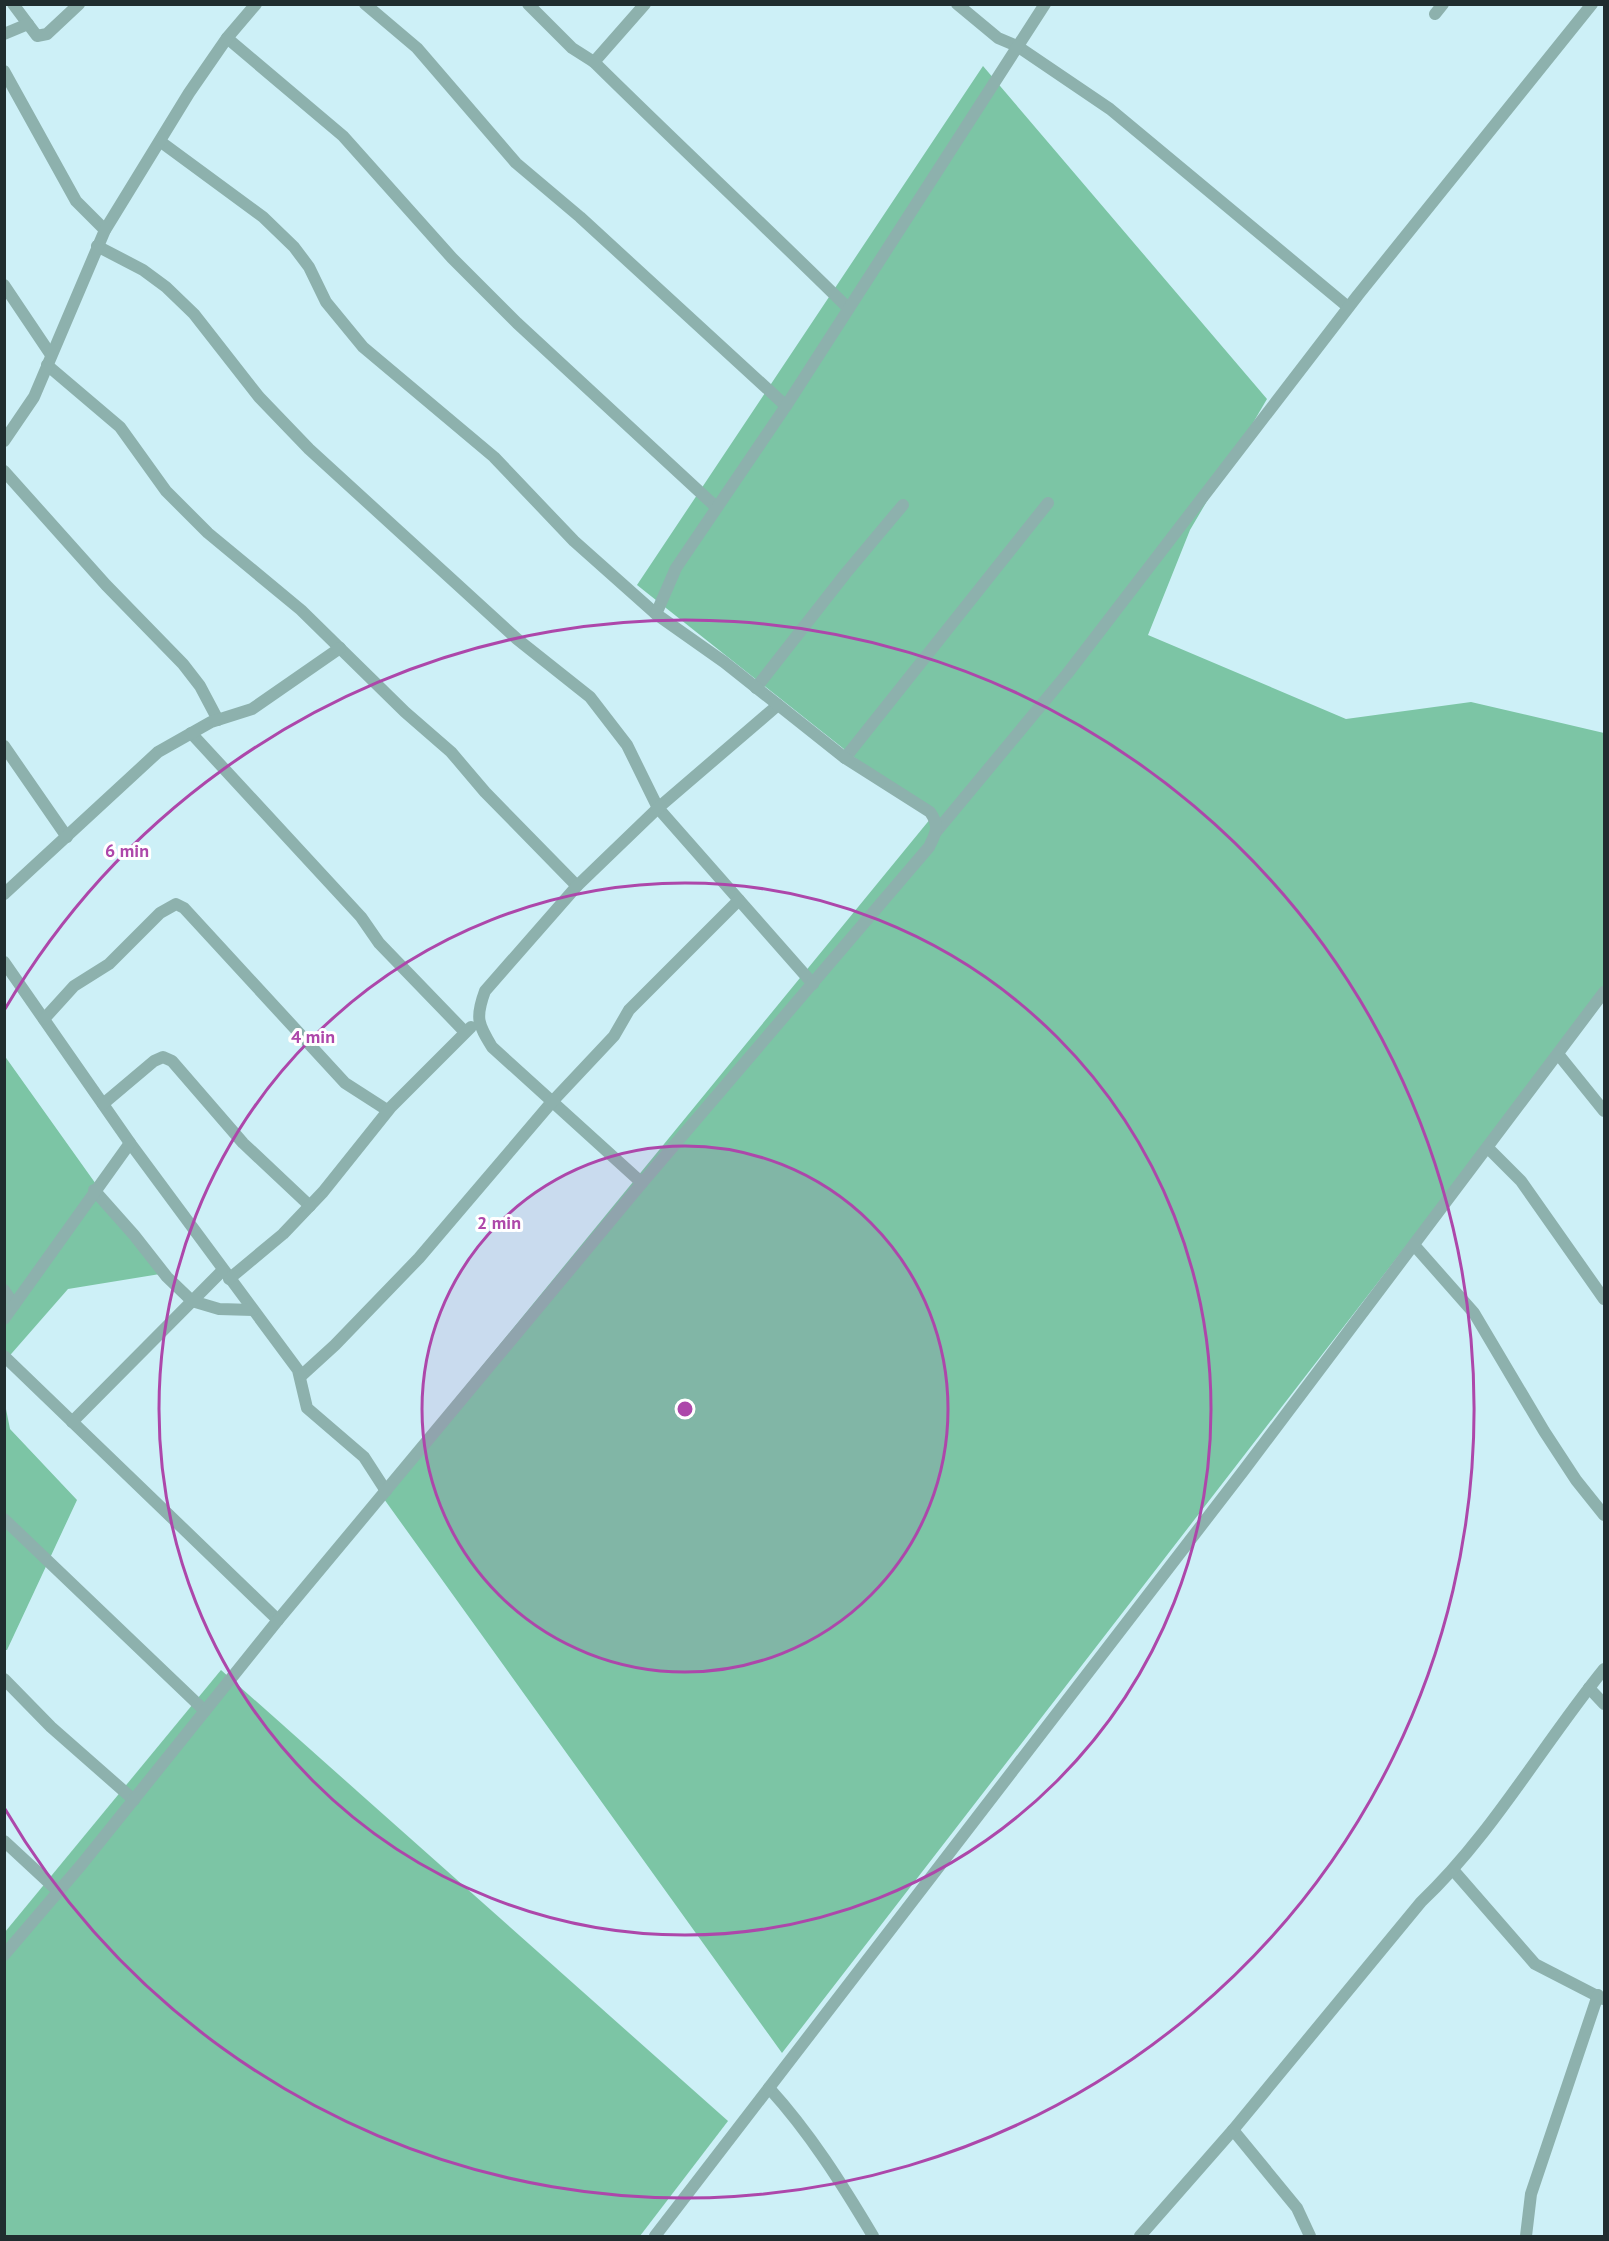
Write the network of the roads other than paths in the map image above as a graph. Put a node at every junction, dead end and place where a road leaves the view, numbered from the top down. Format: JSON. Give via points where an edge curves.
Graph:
{"nodes":[{"id":1,"x":14,"y":4,"type":"edge"},
{"id":2,"x":79,"y":4,"type":"edge"},
{"id":3,"x":256,"y":4,"type":"edge"},
{"id":4,"x":364,"y":4,"type":"edge"},
{"id":5,"x":528,"y":4,"type":"edge"},
{"id":6,"x":645,"y":4,"type":"edge"},
{"id":7,"x":957,"y":4,"type":"edge"},
{"id":8,"x":1045,"y":4,"type":"edge"},
{"id":9,"x":1592,"y":4,"type":"edge"},
{"id":10,"x":28,"y":24,"type":"junction"},
{"id":11,"x":4,"y":34,"type":"edge"},
{"id":12,"x":227,"y":38,"type":"junction"},
{"id":13,"x":1017,"y":46,"type":"junction"},
{"id":14,"x":594,"y":62,"type":"junction"},
{"id":15,"x":4,"y":71,"type":"edge"},
{"id":16,"x":161,"y":142,"type":"junction"},
{"id":17,"x":105,"y":230,"type":"junction"},
{"id":18,"x":97,"y":246,"type":"junction"},
{"id":19,"x":4,"y":285,"type":"edge"},
{"id":20,"x":1348,"y":307,"type":"junction"},
{"id":21,"x":848,"y":308,"type":"junction"},
{"id":22,"x":49,"y":360,"type":"junction"},
{"id":23,"x":786,"y":406,"type":"junction"},
{"id":24,"x":4,"y":441,"type":"edge"},
{"id":25,"x":4,"y":471,"type":"edge"},
{"id":26,"x":1048,"y":503,"type":"dead end"},
{"id":27,"x":903,"y":505,"type":"dead end"},
{"id":28,"x":716,"y":507,"type":"junction"},
{"id":29,"x":656,"y":614,"type":"junction"},
{"id":30,"x":340,"y":648,"type":"junction"},
{"id":31,"x":756,"y":688,"type":"junction"},
{"id":32,"x":778,"y":705,"type":"junction"},
{"id":33,"x":218,"y":720,"type":"junction"},
{"id":34,"x":191,"y":733,"type":"junction"},
{"id":35,"x":4,"y":746,"type":"edge"},
{"id":36,"x":845,"y":758,"type":"junction"},
{"id":37,"x":658,"y":807,"type":"junction"},
{"id":38,"x":936,"y":832,"type":"junction"},
{"id":39,"x":67,"y":837,"type":"junction"},
{"id":40,"x":577,"y":886,"type":"junction"},
{"id":41,"x":4,"y":894,"type":"edge"},
{"id":42,"x":739,"y":900,"type":"junction"},
{"id":43,"x":4,"y":962,"type":"edge"},
{"id":44,"x":813,"y":984,"type":"junction"},
{"id":45,"x":1605,"y":992,"type":"edge"},
{"id":46,"x":44,"y":1019,"type":"junction"},
{"id":47,"x":478,"y":1020,"type":"junction"},
{"id":48,"x":465,"y":1032,"type":"junction"},
{"id":49,"x":1558,"y":1054,"type":"junction"},
{"id":50,"x":551,"y":1102,"type":"junction"},
{"id":51,"x":103,"y":1104,"type":"junction"},
{"id":52,"x":387,"y":1110,"type":"junction"},
{"id":53,"x":1605,"y":1111,"type":"edge"},
{"id":54,"x":130,"y":1143,"type":"junction"},
{"id":55,"x":1488,"y":1148,"type":"junction"},
{"id":56,"x":642,"y":1182,"type":"junction"},
{"id":57,"x":94,"y":1190,"type":"junction"},
{"id":58,"x":310,"y":1206,"type":"junction"},
{"id":59,"x":1414,"y":1245,"type":"junction"},
{"id":60,"x":226,"y":1275,"type":"junction"},
{"id":61,"x":4,"y":1290,"type":"edge"},
{"id":62,"x":1605,"y":1299,"type":"edge"},
{"id":63,"x":192,"y":1301,"type":"junction"},
{"id":64,"x":15,"y":1305,"type":"junction"},
{"id":65,"x":253,"y":1310,"type":"junction"},
{"id":66,"x":4,"y":1319,"type":"edge"},
{"id":67,"x":4,"y":1356,"type":"edge"},
{"id":68,"x":301,"y":1376,"type":"junction"},
{"id":69,"x":72,"y":1422,"type":"junction"},
{"id":70,"x":387,"y":1491,"type":"junction"},
{"id":71,"x":1605,"y":1515,"type":"edge"},
{"id":72,"x":4,"y":1519,"type":"edge"},
{"id":73,"x":278,"y":1620,"type":"junction"},
{"id":74,"x":1605,"y":1669,"type":"edge"},
{"id":75,"x":4,"y":1679,"type":"edge"},
{"id":76,"x":1589,"y":1688,"type":"junction"},
{"id":77,"x":1605,"y":1704,"type":"edge"},
{"id":78,"x":205,"y":1711,"type":"junction"},
{"id":79,"x":134,"y":1800,"type":"junction"},
{"id":80,"x":4,"y":1840,"type":"edge"},
{"id":81,"x":1454,"y":1871,"type":"junction"},
{"id":82,"x":58,"y":1891,"type":"junction"},
{"id":83,"x":4,"y":1955,"type":"edge"},
{"id":84,"x":1601,"y":1998,"type":"edge"},
{"id":85,"x":769,"y":2088,"type":"junction"},
{"id":86,"x":1233,"y":2130,"type":"junction"},
{"id":87,"x":655,"y":2236,"type":"edge"},
{"id":88,"x":873,"y":2236,"type":"edge"},
{"id":89,"x":1140,"y":2236,"type":"edge"},
{"id":90,"x":1308,"y":2236,"type":"edge"},
{"id":91,"x":1526,"y":2236,"type":"edge"}],
"edges":[{"from":1,"to":10,"type":"street"},
{"from":2,"to":10,"type":"street","via":[[47,34],[38,36]]},
{"from":3,"to":12,"type":"street"},
{"from":4,"to":23,"type":"street","via":[[417,48],[516,163]]},
{"from":5,"to":14,"type":"street","via":[[572,48]]},
{"from":6,"to":14,"type":"street"},
{"from":7,"to":13,"type":"street","via":[[998,38]]},
{"from":8,"to":13,"type":"street"},
{"from":9,"to":20,"type":"street"},
{"from":10,"to":11,"type":"street"},
{"from":12,"to":16,"type":"street"},
{"from":12,"to":28,"type":"street","via":[[343,136],[501,307]]},
{"from":13,"to":20,"type":"street","via":[[1110,109]]},
{"from":13,"to":21,"type":"street"},
{"from":14,"to":21,"type":"street"},
{"from":15,"to":17,"type":"street","via":[[76,201]]},
{"from":16,"to":17,"type":"street"},
{"from":16,"to":29,"type":"street","via":[[263,217],[294,247],[326,302],[363,347],[494,457],[574,541]]},
{"from":17,"to":18,"type":"street"},
{"from":18,"to":22,"type":"street"},
{"from":18,"to":37,"type":"street","via":[[166,287],[194,314],[259,397],[309,449],[517,639],[590,697],[627,745]]},
{"from":19,"to":22,"type":"street"},
{"from":20,"to":38,"type":"street","via":[[1067,674]]},
{"from":21,"to":23,"type":"street"},
{"from":22,"to":24,"type":"street","via":[[34,397]]},
{"from":22,"to":30,"type":"street","via":[[120,427],[166,491],[208,533],[254,568]]},
{"from":23,"to":28,"type":"street"},
{"from":25,"to":33,"type":"street","via":[[183,664]]},
{"from":26,"to":36,"type":"street"},
{"from":27,"to":31,"type":"street"},
{"from":28,"to":29,"type":"street","via":[[676,568]]},
{"from":29,"to":31,"type":"street"},
{"from":30,"to":33,"type":"street","via":[[252,709]]},
{"from":30,"to":40,"type":"street","via":[[451,752],[484,792]]},
{"from":31,"to":32,"type":"street"},
{"from":32,"to":36,"type":"street"},
{"from":32,"to":37,"type":"street"},
{"from":33,"to":34,"type":"street"},
{"from":34,"to":39,"type":"street","via":[[137,769]]},
{"from":34,"to":48,"type":"street","via":[[361,917],[379,943]]},
{"from":35,"to":39,"type":"street"},
{"from":36,"to":38,"type":"street","via":[[930,812],[936,820]]},
{"from":37,"to":40,"type":"street"},
{"from":37,"to":42,"type":"street"},
{"from":38,"to":44,"type":"street","via":[[929,847]]},
{"from":39,"to":41,"type":"street"},
{"from":40,"to":47,"type":"street","via":[[485,991]]},
{"from":42,"to":44,"type":"street"},
{"from":42,"to":50,"type":"street","via":[[629,1010],[614,1036]]},
{"from":43,"to":46,"type":"street"},
{"from":44,"to":56,"type":"street"},
{"from":45,"to":49,"type":"street"},
{"from":46,"to":51,"type":"street"},
{"from":46,"to":52,"type":"street","via":[[75,986],[109,964],[160,913],[176,904],[259,987],[345,1083]]},
{"from":47,"to":48,"type":"street"},
{"from":47,"to":50,"type":"street","via":[[492,1047]]},
{"from":48,"to":52,"type":"street"},
{"from":49,"to":53,"type":"street"},
{"from":49,"to":55,"type":"street"},
{"from":50,"to":56,"type":"street"},
{"from":50,"to":68,"type":"street","via":[[419,1258]]},
{"from":51,"to":54,"type":"street"},
{"from":51,"to":58,"type":"street","via":[[154,1061],[163,1057],[172,1061],[243,1143]]},
{"from":52,"to":58,"type":"street"},
{"from":54,"to":57,"type":"street"},
{"from":54,"to":60,"type":"street"},
{"from":55,"to":59,"type":"street"},
{"from":55,"to":62,"type":"street","via":[[1521,1181]]},
{"from":56,"to":70,"type":"street"},
{"from":57,"to":63,"type":"street"},
{"from":57,"to":64,"type":"street"},
{"from":58,"to":60,"type":"street","via":[[283,1234]]},
{"from":59,"to":71,"type":"street","via":[[1474,1313],[1544,1431]]},
{"from":59,"to":85,"type":"street"},
{"from":60,"to":63,"type":"street"},
{"from":60,"to":65,"type":"street"},
{"from":61,"to":64,"type":"street"},
{"from":63,"to":65,"type":"street","via":[[219,1309]]},
{"from":63,"to":69,"type":"street"},
{"from":64,"to":66,"type":"street"},
{"from":65,"to":68,"type":"street"},
{"from":67,"to":69,"type":"street"},
{"from":68,"to":70,"type":"street","via":[[304,1404],[311,1415],[364,1457]]},
{"from":69,"to":73,"type":"street"},
{"from":70,"to":73,"type":"street"},
{"from":72,"to":78,"type":"street"},
{"from":73,"to":78,"type":"street"},
{"from":74,"to":76,"type":"street"},
{"from":75,"to":79,"type":"street","via":[[51,1727]]},
{"from":76,"to":77,"type":"street"},
{"from":76,"to":81,"type":"street"},
{"from":78,"to":79,"type":"street"},
{"from":79,"to":82,"type":"street"},
{"from":80,"to":82,"type":"street"},
{"from":81,"to":84,"type":"street","via":[[1535,1964]]},
{"from":81,"to":86,"type":"street","via":[[1413,1911]]},
{"from":82,"to":83,"type":"street"},
{"from":84,"to":91,"type":"street","via":[[1532,2194]]},
{"from":85,"to":87,"type":"street"},
{"from":85,"to":88,"type":"street","via":[[796,2118]]},
{"from":86,"to":89,"type":"street"},
{"from":86,"to":90,"type":"street","via":[[1297,2208]]}]}
